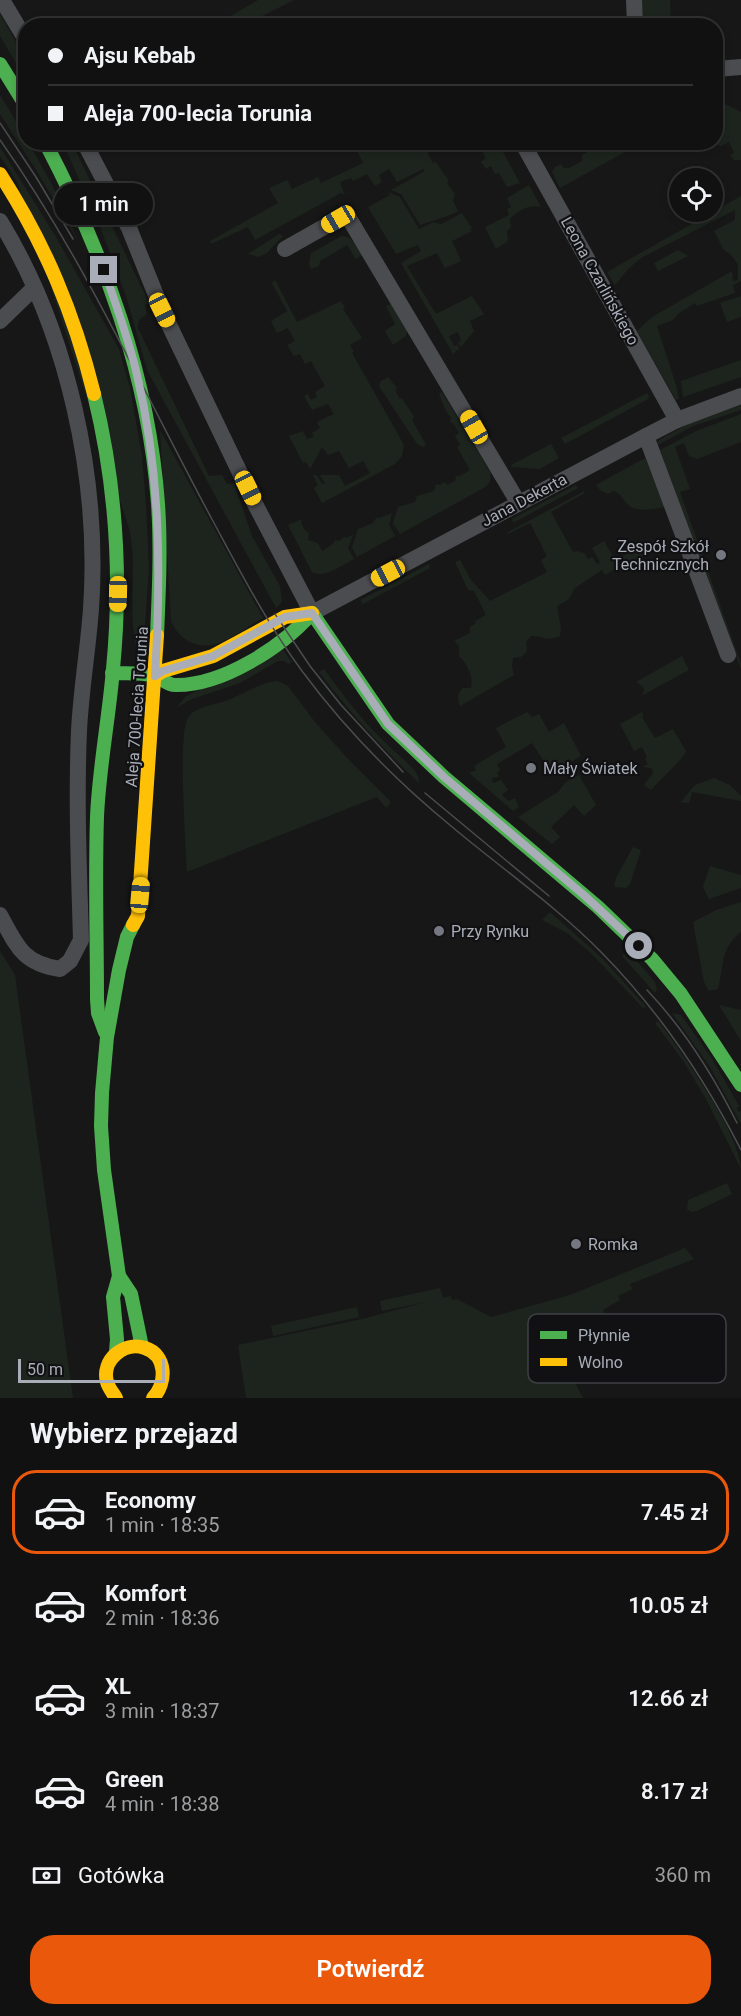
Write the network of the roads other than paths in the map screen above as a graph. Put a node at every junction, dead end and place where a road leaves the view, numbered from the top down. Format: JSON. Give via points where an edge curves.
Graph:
{"nodes":[{"id":1,"x":2,"y":0,"type":"edge"},
{"id":2,"x":634,"y":0,"type":"edge"},
{"id":3,"x":635,"y":18,"type":"edge"},
{"id":4,"x":18,"y":27,"type":"edge"},
{"id":5,"x":0,"y":64,"type":"edge"},
{"id":6,"x":741,"y":67,"type":"edge"},
{"id":7,"x":723,"y":68,"type":"edge"},
{"id":8,"x":18,"y":93,"type":"edge"},
{"id":9,"x":49,"y":150,"type":"edge"},
{"id":10,"x":88,"y":150,"type":"edge"},
{"id":11,"x":526,"y":150,"type":"edge"},
{"id":12,"x":0,"y":174,"type":"edge"},
{"id":13,"x":0,"y":221,"type":"edge"},
{"id":14,"x":285,"y":249,"type":"dead end"},
{"id":15,"x":34,"y":288,"type":"junction"},
{"id":16,"x":0,"y":321,"type":"edge"},
{"id":17,"x":741,"y":396,"type":"edge"},
{"id":18,"x":677,"y":420,"type":"junction"},
{"id":19,"x":646,"y":436,"type":"junction"},
{"id":20,"x":518,"y":502,"type":"junction"},
{"id":21,"x":312,"y":613,"type":"junction"},
{"id":22,"x":728,"y":655,"type":"dead end"},
{"id":23,"x":112,"y":673,"type":"junction"},
{"id":24,"x":155,"y":676,"type":"junction"},
{"id":25,"x":0,"y":915,"type":"edge"},
{"id":26,"x":106,"y":1037,"type":"junction"},
{"id":27,"x":741,"y":1085,"type":"edge"},
{"id":28,"x":119,"y":1276,"type":"junction"},
{"id":29,"x":142,"y":1347,"type":"junction"},
{"id":30,"x":116,"y":1352,"type":"junction"},
{"id":31,"x":116,"y":1398,"type":"edge"},
{"id":32,"x":153,"y":1398,"type":"edge"}],
"edges":[{"from":1,"to":4,"type":"street"},
{"from":2,"to":3,"type":"street"},
{"from":5,"to":8,"type":"main road"},
{"from":6,"to":7,"type":"street"},
{"from":9,"to":24,"type":"main road","name":"Aleja 700-lecia Torunia","via":[[96,249],[137,376],[158,508]]},
{"from":10,"to":21,"type":"street","via":[[129,228],[162,310],[250,493]]},
{"from":11,"to":18,"type":"street","name":"Leona Czarlińskiego"},
{"from":12,"to":23,"type":"main road","name":"Aleja 700-lecia Torunia","via":[[32,227],[75,322],[99,414],[118,545]]},
{"from":13,"to":15,"type":"street"},
{"from":14,"to":20,"type":"street","via":[[338,219],[350,220]]},
{"from":15,"to":16,"type":"street"},
{"from":15,"to":25,"type":"street","via":[[58,354],[84,459],[90,512],[91,588],[78,774],[81,940],[70,961],[60,969],[43,966],[27,958]]},
{"from":17,"to":18,"type":"street","name":"Jana Dekerta"},
{"from":18,"to":19,"type":"street","name":"Jana Dekerta"},
{"from":19,"to":20,"type":"street","name":"Jana Dekerta"},
{"from":19,"to":22,"type":"street"},
{"from":20,"to":21,"type":"street","name":"Jana Dekerta"},
{"from":21,"to":24,"type":"main road","name":"Jana Dekerta","via":[[285,617],[213,656]]},
{"from":21,"to":24,"type":"main road","name":"Jana Dekerta","via":[[290,636],[230,672],[172,685]]},
{"from":21,"to":27,"type":"main road","via":[[388,724],[652,959],[681,994]]},
{"from":23,"to":24,"type":"main road","name":"Jana Dekerta"},
{"from":23,"to":26,"type":"main road","name":"Aleja 700-lecia Torunia","via":[[97,839],[97,999]]},
{"from":24,"to":26,"type":"main road","name":"Aleja 700-lecia Torunia","via":[[138,916],[123,952]]},
{"from":26,"to":28,"type":"main road","name":"Aleja 700-lecia Torunia","via":[[101,1126]]},
{"from":28,"to":29,"type":"main road","name":"Aleja 700-lecia Torunia","via":[[131,1294]]},
{"from":28,"to":30,"type":"main road","name":"Aleja 700-lecia Torunia","via":[[113,1297]]},
{"from":29,"to":30,"type":"main road"},
{"from":29,"to":32,"type":"main road","via":[[154,1353],[162,1366],[163,1382]]},
{"from":30,"to":31,"type":"main road","via":[[105,1375]]}]}
